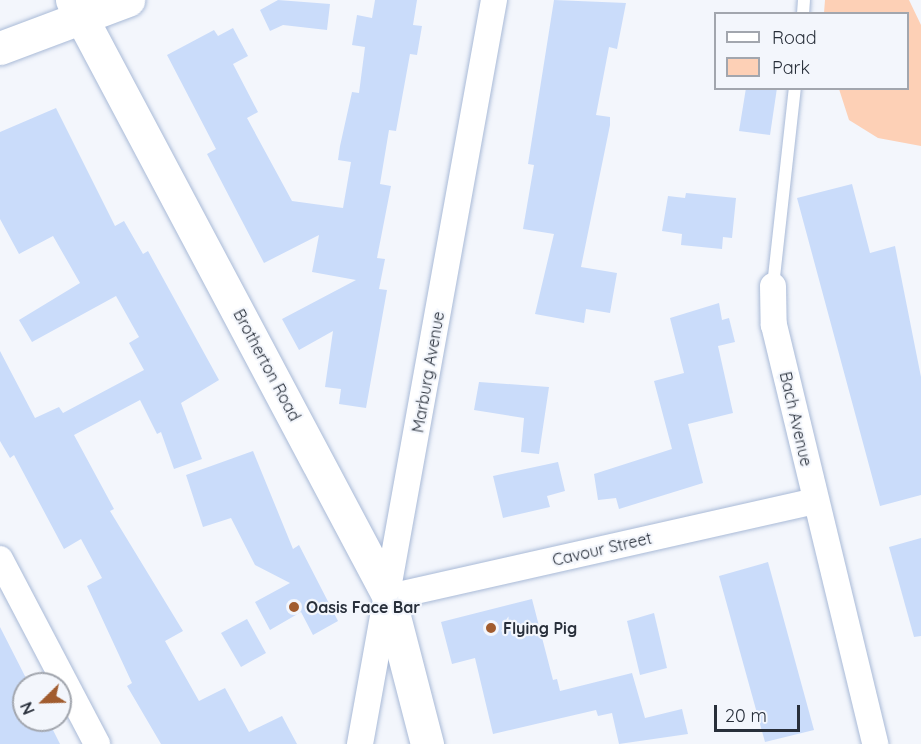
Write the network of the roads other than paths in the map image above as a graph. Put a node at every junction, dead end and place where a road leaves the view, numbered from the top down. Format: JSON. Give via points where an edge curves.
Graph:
{"nodes":[{"id":1,"x":128,"y":0,"type":"edge"},
{"id":2,"x":494,"y":0,"type":"edge"},
{"id":3,"x":77,"y":9,"type":"edge"},
{"id":4,"x":0,"y":48,"type":"edge"},
{"id":5,"x":795,"y":90,"type":"edge"},
{"id":6,"x":773,"y":286,"type":"joint"},
{"id":7,"x":815,"y":501,"type":"junction"},
{"id":8,"x":0,"y":559,"type":"edge"},
{"id":9,"x":389,"y":597,"type":"junction"},
{"id":10,"x":97,"y":744,"type":"edge"},
{"id":11,"x":360,"y":744,"type":"edge"},
{"id":12,"x":427,"y":744,"type":"edge"},
{"id":13,"x":875,"y":744,"type":"edge"}],
"edges":[{"from":1,"to":3,"type":"street"},
{"from":2,"to":9,"type":"street","name":"Marburg Avenue"},
{"from":3,"to":4,"type":"street"},
{"from":3,"to":9,"type":"street","name":"Brotherton Road"},
{"from":5,"to":6,"type":"lane","name":"Bach Avenue"},
{"from":6,"to":7,"type":"street","name":"Bach Avenue","via":[[774,325]]},
{"from":7,"to":9,"type":"street","name":"Cavour Street"},
{"from":7,"to":13,"type":"street","name":"Bach Avenue"},
{"from":8,"to":10,"type":"street"},
{"from":9,"to":11,"type":"street","name":"Marburg Avenue"},
{"from":9,"to":12,"type":"street","name":"Brotherton Road"}]}
